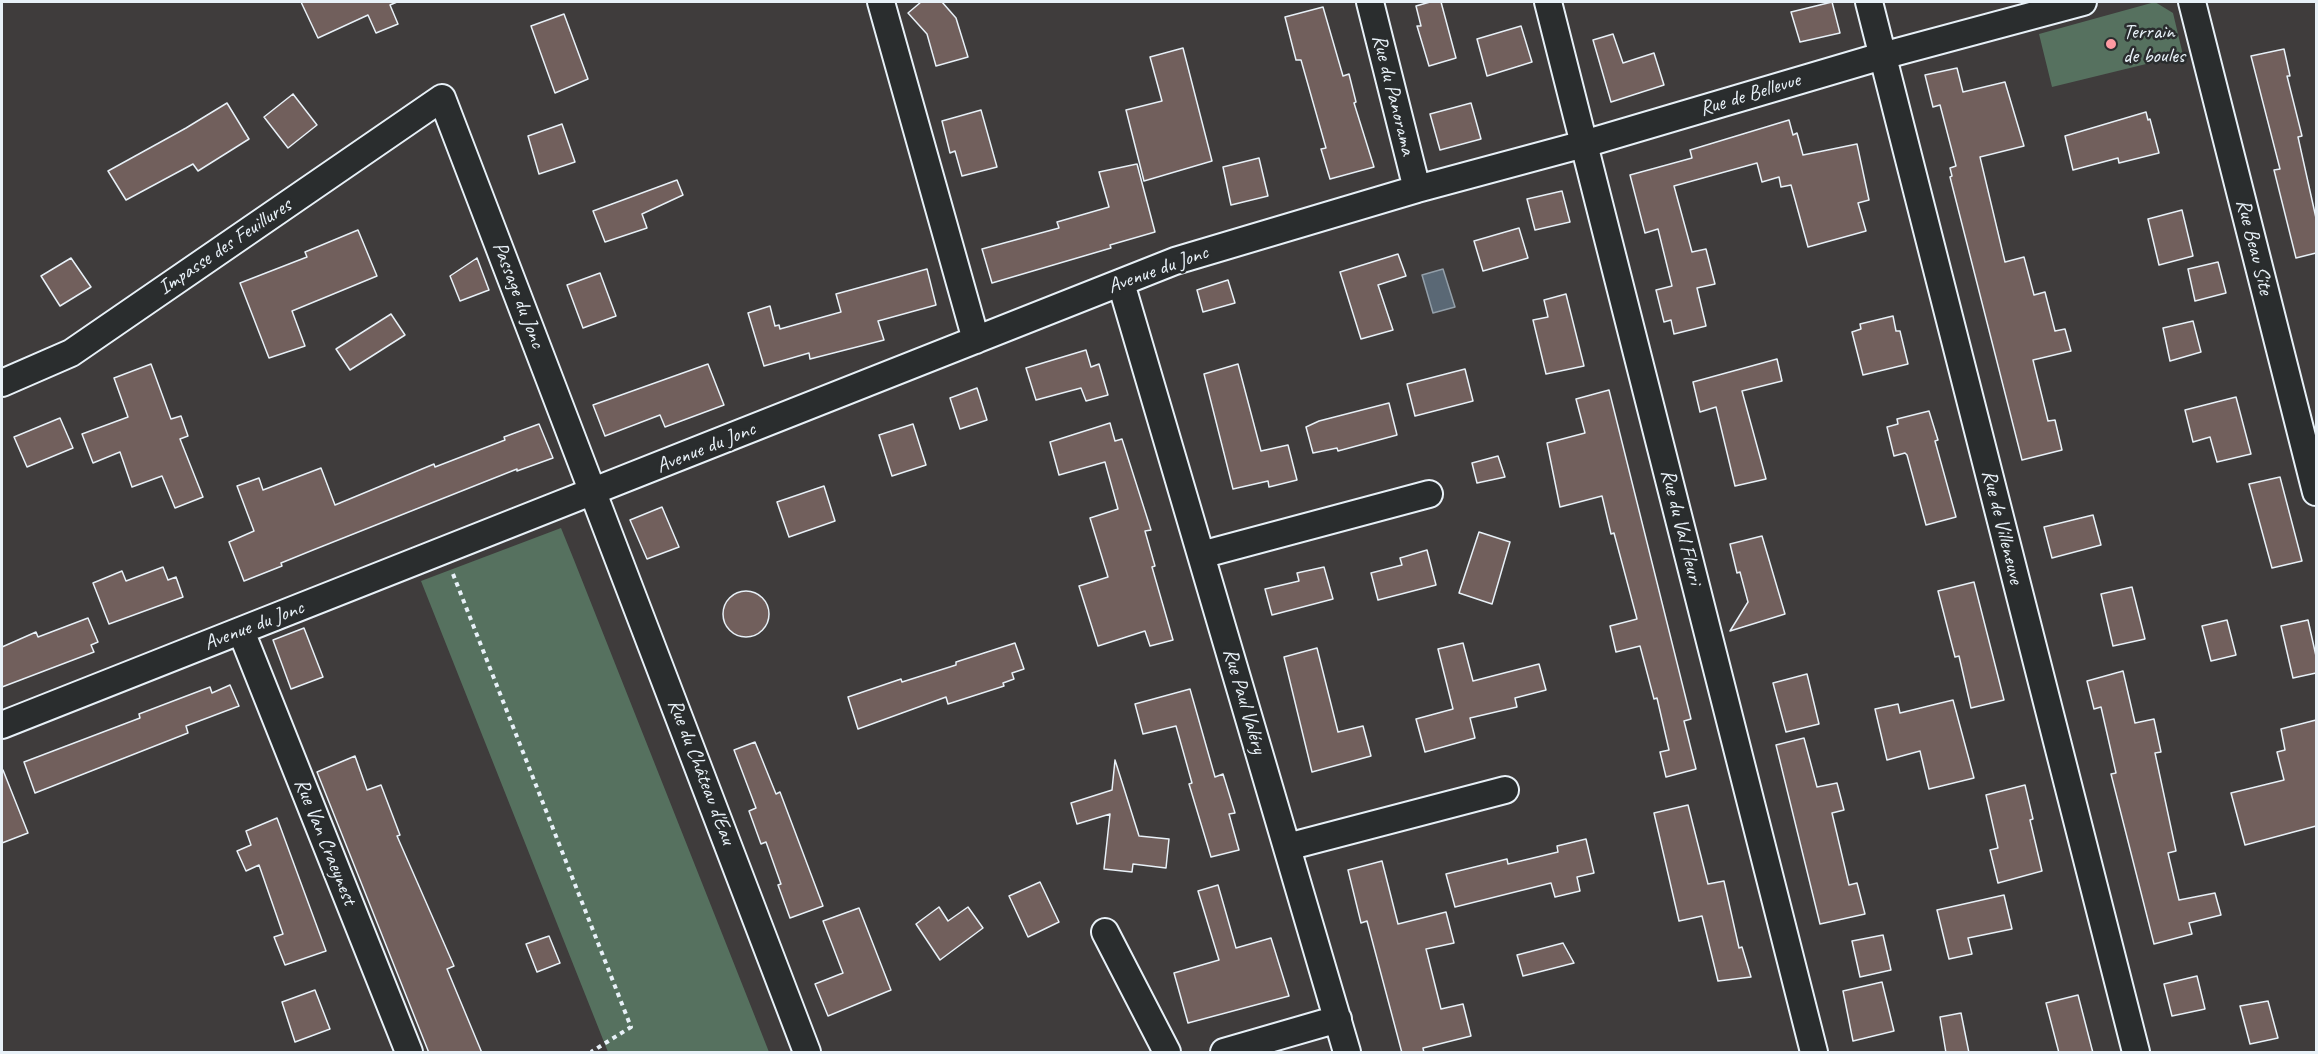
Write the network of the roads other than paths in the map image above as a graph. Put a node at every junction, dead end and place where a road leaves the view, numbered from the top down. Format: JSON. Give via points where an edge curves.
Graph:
{"nodes":[{"id":1,"x":881,"y":2,"type":"edge"},
{"id":2,"x":1370,"y":2,"type":"edge"},
{"id":3,"x":1548,"y":2,"type":"edge"},
{"id":4,"x":1869,"y":2,"type":"edge"},
{"id":5,"x":2083,"y":2,"type":"edge"},
{"id":6,"x":2192,"y":2,"type":"edge"},
{"id":7,"x":1882,"y":56,"type":"junction"},
{"id":8,"x":442,"y":98,"type":"joint"},
{"id":9,"x":1584,"y":144,"type":"junction"},
{"id":10,"x":1417,"y":189,"type":"junction"},
{"id":11,"x":1121,"y":283,"type":"junction"},
{"id":12,"x":976,"y":340,"type":"junction"},
{"id":13,"x":2,"y":383,"type":"edge"},
{"id":14,"x":593,"y":492,"type":"junction"},
{"id":15,"x":2316,"y":492,"type":"edge"},
{"id":16,"x":1429,"y":494,"type":"dead end"},
{"id":17,"x":1201,"y":555,"type":"junction"},
{"id":18,"x":241,"y":631,"type":"junction"},
{"id":19,"x":2,"y":725,"type":"edge"},
{"id":20,"x":1505,"y":790,"type":"dead end"},
{"id":21,"x":1287,"y":847,"type":"junction"},
{"id":22,"x":1105,"y":932,"type":"dead end"},
{"id":23,"x":1338,"y":1019,"type":"junction"},
{"id":24,"x":409,"y":1053,"type":"edge"},
{"id":25,"x":807,"y":1053,"type":"edge"},
{"id":26,"x":1167,"y":1053,"type":"edge"},
{"id":27,"x":1224,"y":1053,"type":"edge"},
{"id":28,"x":1347,"y":1053,"type":"edge"},
{"id":29,"x":1814,"y":1053,"type":"edge"},
{"id":30,"x":2136,"y":1053,"type":"edge"}],
"edges":[{"from":1,"to":12,"type":"street"},
{"from":2,"to":10,"type":"street","name":"Rue du Panorama"},
{"from":3,"to":9,"type":"street","name":"Rue du Val Fleuri"},
{"from":4,"to":7,"type":"street","name":"Rue de Villeneuve"},
{"from":5,"to":7,"type":"street","name":"Rue de Bellevue"},
{"from":6,"to":15,"type":"street","name":"Rue Beau Site"},
{"from":7,"to":9,"type":"street","name":"Rue de Bellevue"},
{"from":7,"to":30,"type":"street","name":"Rue de Villeneuve"},
{"from":8,"to":13,"type":"street","name":"Impasse des Feuillures","via":[[71,353]]},
{"from":8,"to":14,"type":"street","name":"Passage du Jonc"},
{"from":9,"to":10,"type":"street","name":"Rue de Bellevue"},
{"from":9,"to":29,"type":"street","name":"Rue du Val Fleuri"},
{"from":10,"to":11,"type":"street","name":"Avenue du Jonc","via":[[1205,252]]},
{"from":11,"to":12,"type":"street","name":"Avenue du Jonc"},
{"from":11,"to":17,"type":"street","name":"Rue Paul Valéry"},
{"from":12,"to":14,"type":"street","name":"Avenue du Jonc"},
{"from":14,"to":18,"type":"street","name":"Avenue du Jonc"},
{"from":14,"to":25,"type":"street","name":"Rue du Château d'Eau"},
{"from":16,"to":17,"type":"street"},
{"from":17,"to":21,"type":"street","name":"Rue Paul Valéry"},
{"from":18,"to":19,"type":"street","name":"Avenue du Jonc"},
{"from":18,"to":24,"type":"street","name":"Rue Van Craeynest"},
{"from":20,"to":21,"type":"street"},
{"from":21,"to":23,"type":"street","name":"Rue Paul Valéry"},
{"from":22,"to":26,"type":"street"},
{"from":23,"to":27,"type":"street"},
{"from":23,"to":28,"type":"street","name":"Rue Paul Valéry"}]}
